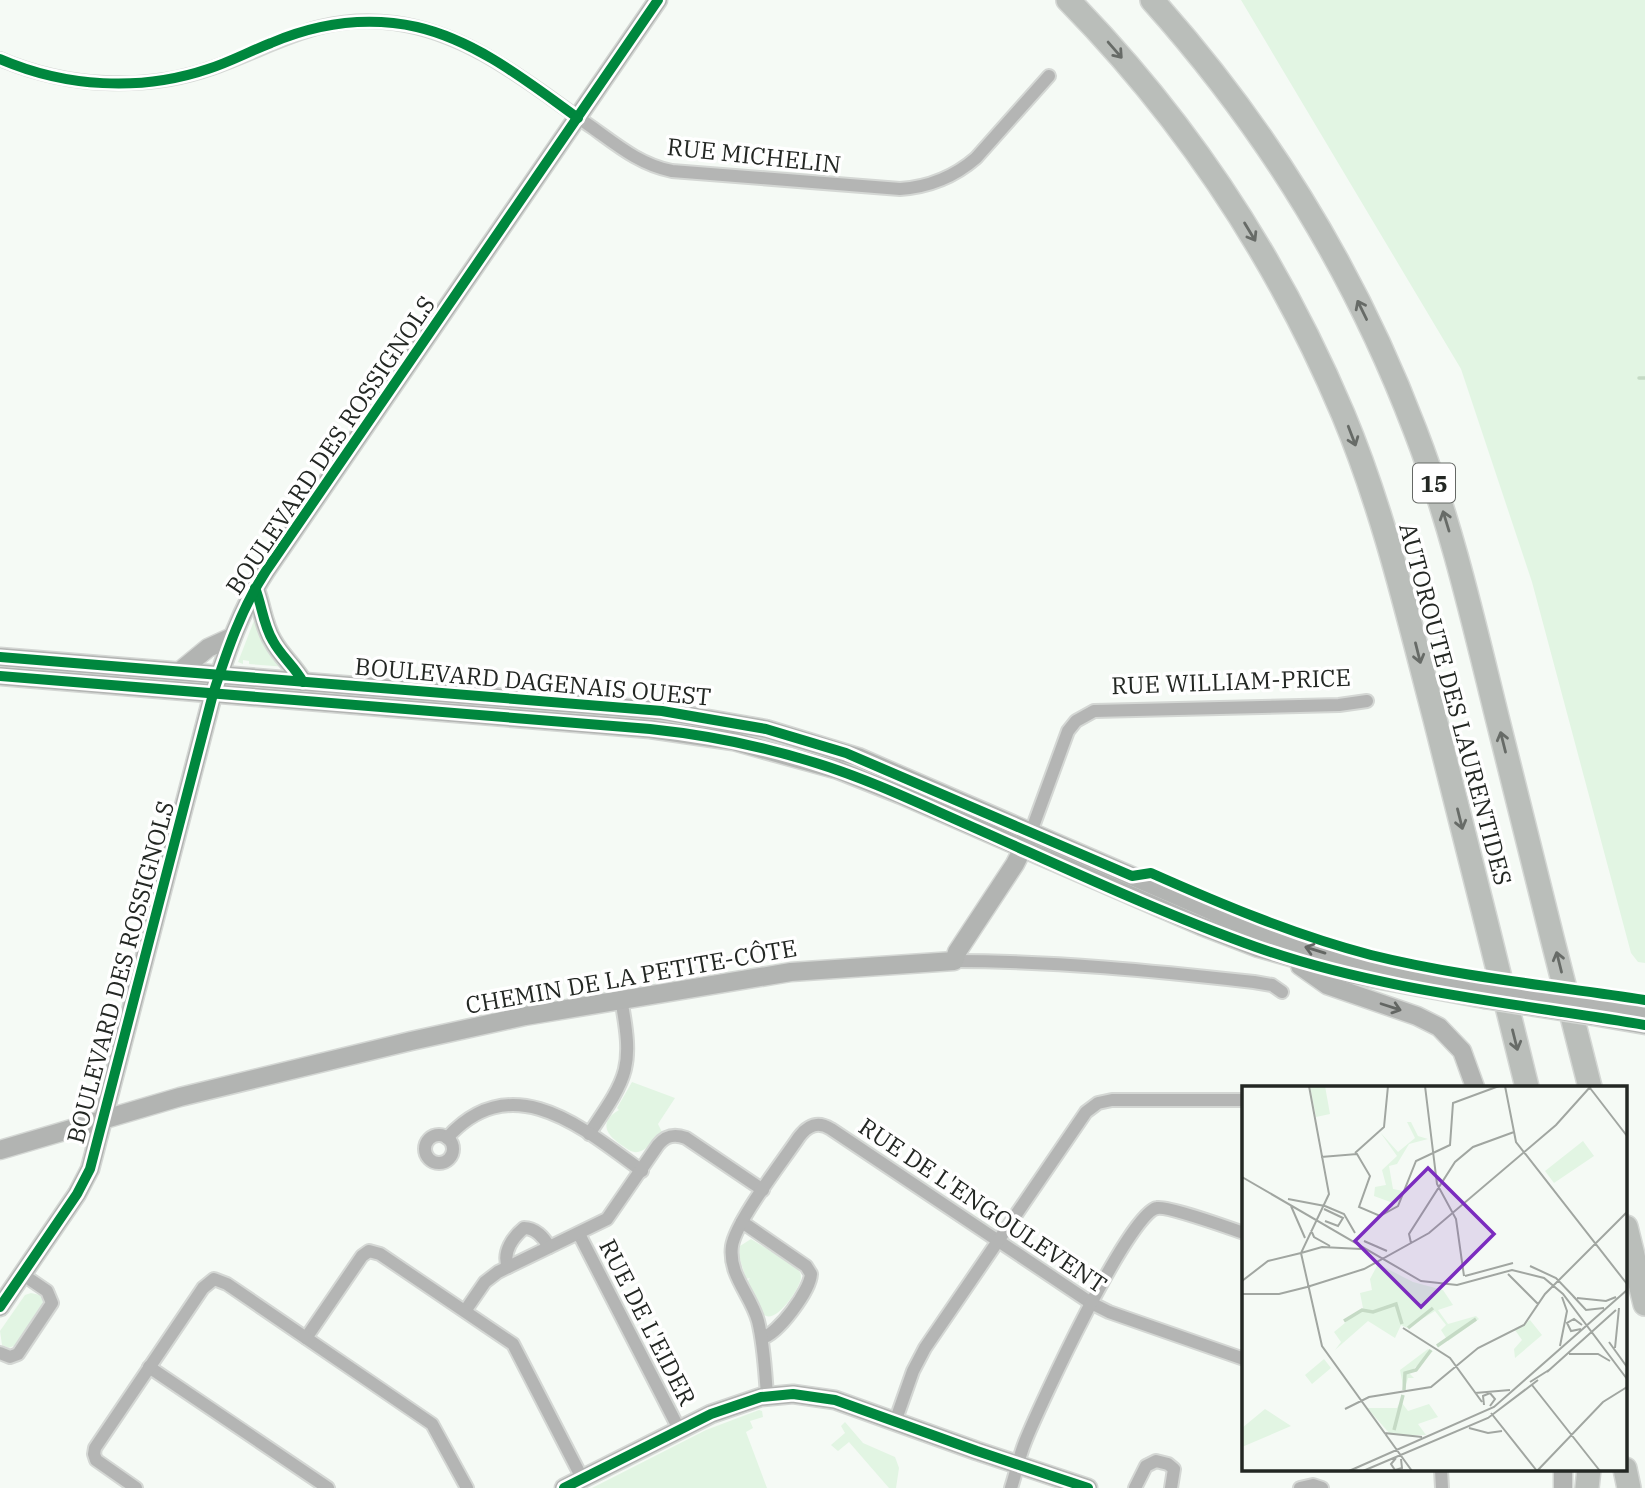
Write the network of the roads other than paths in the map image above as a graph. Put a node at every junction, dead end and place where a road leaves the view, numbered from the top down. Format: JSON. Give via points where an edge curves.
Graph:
{"nodes":[{"id":1,"x":658,"y":0,"type":"edge"},
{"id":2,"x":1068,"y":0,"type":"edge"},
{"id":3,"x":1152,"y":0,"type":"edge"},
{"id":4,"x":0,"y":59,"type":"edge"},
{"id":5,"x":1049,"y":76,"type":"dead end"},
{"id":6,"x":578,"y":118,"type":"junction"},
{"id":7,"x":255,"y":588,"type":"junction"},
{"id":8,"x":232,"y":637,"type":"junction"},
{"id":9,"x":0,"y":657,"type":"edge"},
{"id":10,"x":180,"y":671,"type":"junction"},
{"id":11,"x":219,"y":675,"type":"junction"},
{"id":12,"x":0,"y":676,"type":"edge"},
{"id":13,"x":303,"y":682,"type":"junction"},
{"id":14,"x":214,"y":694,"type":"junction"},
{"id":15,"x":1367,"y":701,"type":"dead end"},
{"id":16,"x":1031,"y":832,"type":"junction"},
{"id":17,"x":1023,"y":849,"type":"junction"},
{"id":18,"x":1289,"y":957,"type":"junction"},
{"id":19,"x":954,"y":961,"type":"junction"},
{"id":20,"x":1455,"y":988,"type":"junction"},
{"id":21,"x":1282,"y":992,"type":"dead end"},
{"id":22,"x":621,"y":999,"type":"junction"},
{"id":23,"x":1591,"y":1009,"type":"junction"},
{"id":24,"x":1645,"y":1011,"type":"edge"},
{"id":25,"x":1645,"y":1025,"type":"edge"},
{"id":26,"x":1475,"y":1086,"type":"edge"},
{"id":27,"x":1527,"y":1086,"type":"edge"},
{"id":28,"x":1590,"y":1086,"type":"edge"},
{"id":29,"x":1242,"y":1100,"type":"edge"},
{"id":30,"x":104,"y":1118,"type":"junction"},
{"id":31,"x":589,"y":1134,"type":"junction"},
{"id":32,"x":447,"y":1138,"type":"dead end"},
{"id":33,"x":0,"y":1150,"type":"edge"},
{"id":34,"x":642,"y":1171,"type":"junction"},
{"id":35,"x":764,"y":1190,"type":"junction"},
{"id":36,"x":742,"y":1222,"type":"junction"},
{"id":37,"x":1242,"y":1232,"type":"edge"},
{"id":38,"x":579,"y":1234,"type":"junction"},
{"id":39,"x":1628,"y":1235,"type":"edge"},
{"id":40,"x":997,"y":1241,"type":"junction"},
{"id":41,"x":549,"y":1247,"type":"junction"},
{"id":42,"x":1634,"y":1259,"type":"junction"},
{"id":43,"x":508,"y":1266,"type":"junction"},
{"id":44,"x":22,"y":1274,"type":"junction"},
{"id":45,"x":1645,"y":1279,"type":"edge"},
{"id":46,"x":1091,"y":1303,"type":"junction"},
{"id":47,"x":1645,"y":1304,"type":"edge"},
{"id":48,"x":0,"y":1307,"type":"edge"},
{"id":49,"x":465,"y":1311,"type":"junction"},
{"id":50,"x":306,"y":1338,"type":"junction"},
{"id":51,"x":762,"y":1338,"type":"junction"},
{"id":52,"x":0,"y":1353,"type":"edge"},
{"id":53,"x":1242,"y":1358,"type":"edge"},
{"id":54,"x":149,"y":1367,"type":"junction"},
{"id":55,"x":767,"y":1395,"type":"junction"},
{"id":56,"x":895,"y":1422,"type":"junction"},
{"id":57,"x":679,"y":1429,"type":"junction"},
{"id":58,"x":1019,"y":1464,"type":"junction"},
{"id":59,"x":1441,"y":1470,"type":"edge"},
{"id":60,"x":1563,"y":1470,"type":"edge"},
{"id":61,"x":1589,"y":1470,"type":"edge"},
{"id":62,"x":1625,"y":1470,"type":"edge"},
{"id":63,"x":582,"y":1478,"type":"junction"},
{"id":64,"x":136,"y":1488,"type":"edge"},
{"id":65,"x":328,"y":1488,"type":"edge"},
{"id":66,"x":467,"y":1488,"type":"edge"},
{"id":67,"x":564,"y":1488,"type":"edge"},
{"id":68,"x":1011,"y":1488,"type":"edge"},
{"id":69,"x":1088,"y":1488,"type":"edge"},
{"id":70,"x":1135,"y":1488,"type":"edge"},
{"id":71,"x":1171,"y":1488,"type":"edge"},
{"id":72,"x":1300,"y":1488,"type":"edge"},
{"id":73,"x":1322,"y":1488,"type":"edge"},
{"id":74,"x":1442,"y":1488,"type":"edge"},
{"id":75,"x":1563,"y":1488,"type":"edge"},
{"id":76,"x":1587,"y":1488,"type":"edge"},
{"id":77,"x":1629,"y":1488,"type":"edge"}],
"edges":[{"from":1,"to":6,"type":"main road","name":"BOULEVARD DES ROSSIGNOLS"},
{"from":2,"to":27,"type":"highway","name":"AUTOROUTE DES LAURENTIDES","number":"15","one_way":true,"via":[[1147,88],[1227,196],[1292,305],[1344,415],[1398,573]]},
{"from":28,"to":3,"type":"highway","name":"AUTOROUTE DES LAURENTIDES","number":"15","one_way":true,"via":[[1463,582],[1409,414],[1354,293],[1301,198],[1235,101]]},
{"from":4,"to":6,"type":"street","name":"RUE MICHELIN","via":[[75,80],[145,82],[205,70],[316,27],[387,22],[467,45]]},
{"from":5,"to":6,"type":"street","name":"RUE MICHELIN","via":[[970,163],[945,179],[913,188],[662,169],[632,156]]},
{"from":6,"to":7,"type":"main road","name":"BOULEVARD DES ROSSIGNOLS"},
{"from":7,"to":8,"type":"main road","name":"BOULEVARD DES ROSSIGNOLS"},
{"from":7,"to":13,"type":"main road","via":[[271,638]]},
{"from":8,"to":10,"type":"main road","via":[[208,648]]},
{"from":8,"to":11,"type":"main road","name":"BOULEVARD DES ROSSIGNOLS"},
{"from":9,"to":10,"type":"main road","name":"BOULEVARD DAGENAIS OUEST"},
{"from":10,"to":11,"type":"main road","name":"BOULEVARD DAGENAIS OUEST"},
{"from":11,"to":13,"type":"main road","name":"BOULEVARD DAGENAIS OUEST"},
{"from":11,"to":14,"type":"main road","name":"BOULEVARD DES ROSSIGNOLS"},
{"from":12,"to":14,"type":"main road","name":"BOULEVARD DAGENAIS OUEST"},
{"from":13,"to":16,"type":"main road","name":"BOULEVARD DAGENAIS OUEST","via":[[662,711],[750,725],[870,761]]},
{"from":14,"to":17,"type":"main road","name":"BOULEVARD DAGENAIS OUEST","via":[[724,739],[860,778]]},
{"from":14,"to":30,"type":"main road","name":"BOULEVARD DES ROSSIGNOLS"},
{"from":15,"to":16,"type":"street","name":"RUE WILLIAM-PRICE","via":[[1094,711],[1068,731]]},
{"from":16,"to":17,"type":"main road","name":"RUE WILLIAM-PRICE"},
{"from":20,"to":16,"type":"main road","name":"BOULEVARD DAGENAIS OUEST","one_way":true,"via":[[1292,943]]},
{"from":17,"to":18,"type":"main road","name":"BOULEVARD DAGENAIS OUEST","via":[[1209,930]]},
{"from":17,"to":19,"type":"main road","name":"RUE WILLIAM-PRICE"},
{"from":18,"to":20,"type":"main road","name":"BOULEVARD DAGENAIS OUEST","via":[[1354,975]]},
{"from":18,"to":26,"type":"main road","one_way":true,"via":[[1326,985],[1438,1027],[1462,1051]]},
{"from":19,"to":21,"type":"street","name":"CHEMIN DE LA PETITE-CÔTE","via":[[1104,967],[1261,983]]},
{"from":19,"to":22,"type":"main road","name":"CHEMIN DE LA PETITE-CÔTE","via":[[799,971]]},
{"from":20,"to":23,"type":"main road","name":"BOULEVARD DAGENAIS OUEST","bridge":true},
{"from":22,"to":30,"type":"main road","name":"CHEMIN DE LA PETITE-CÔTE","via":[[444,1033]]},
{"from":22,"to":31,"type":"street","via":[[629,1049],[626,1069]]},
{"from":23,"to":24,"type":"main road","name":"BOULEVARD DAGENAIS OUEST"},
{"from":23,"to":25,"type":"main road","name":"BOULEVARD DAGENAIS OUEST"},
{"from":29,"to":40,"type":"street","via":[[1116,1100],[1094,1106],[1080,1119]]},
{"from":30,"to":33,"type":"main road","name":"CHEMIN DE LA PETITE-CÔTE"},
{"from":30,"to":44,"type":"main road","name":"BOULEVARD DES ROSSIGNOLS","via":[[85,1181]]},
{"from":31,"to":32,"type":"street","via":[[548,1110],[510,1105],[471,1117]]},
{"from":31,"to":34,"type":"street"},
{"from":34,"to":35,"type":"street","via":[[661,1142],[680,1136]]},
{"from":34,"to":38,"type":"street","via":[[609,1217]]},
{"from":35,"to":36,"type":"street","name":"RUE DE L'ENGOULEVENT"},
{"from":35,"to":40,"type":"street","name":"RUE DE L'ENGOULEVENT","via":[[803,1131],[824,1125]]},
{"from":36,"to":51,"type":"street","name":"RUE DE L'ENGOULEVENT","via":[[733,1243],[733,1264]]},
{"from":36,"to":51,"type":"street","via":[[811,1274],[777,1329]]},
{"from":37,"to":46,"type":"street","via":[[1163,1208],[1152,1210],[1129,1238]]},
{"from":38,"to":41,"type":"street"},
{"from":38,"to":57,"type":"street","name":"RUE DE L'EIDER"},
{"from":39,"to":42,"type":"highway"},
{"from":40,"to":46,"type":"street","name":"RUE DE L'ENGOULEVENT"},
{"from":40,"to":56,"type":"street","via":[[925,1348]]},
{"from":41,"to":43,"type":"street"},
{"from":41,"to":43,"type":"street","via":[[542,1236],[524,1227],[506,1252]]},
{"from":42,"to":45,"type":"highway"},
{"from":42,"to":47,"type":"highway"},
{"from":43,"to":49,"type":"street","via":[[485,1282]]},
{"from":44,"to":48,"type":"main road","name":"BOULEVARD DES ROSSIGNOLS"},
{"from":44,"to":52,"type":"street","via":[[47,1291],[52,1303],[19,1354]]},
{"from":46,"to":53,"type":"street","name":"RUE DE L'ENGOULEVENT"},
{"from":46,"to":58,"type":"street","via":[[1026,1439]]},
{"from":49,"to":50,"type":"street","via":[[369,1251]]},
{"from":49,"to":63,"type":"street","via":[[515,1346]]},
{"from":50,"to":54,"type":"street","via":[[214,1279],[205,1285]]},
{"from":50,"to":66,"type":"street","via":[[432,1424]]},
{"from":51,"to":55,"type":"street","name":"RUE DE L'ENGOULEVENT"},
{"from":54,"to":64,"type":"street","via":[[94,1454]]},
{"from":54,"to":65,"type":"street"},
{"from":55,"to":56,"type":"main road","via":[[823,1397]]},
{"from":55,"to":57,"type":"main road"},
{"from":56,"to":58,"type":"main road"},
{"from":57,"to":63,"type":"main road"},
{"from":58,"to":68,"type":"street"},
{"from":58,"to":69,"type":"main road"},
{"from":59,"to":74,"type":"street"},
{"from":60,"to":75,"type":"main road"},
{"from":61,"to":76,"type":"highway"},
{"from":62,"to":77,"type":"highway"},
{"from":63,"to":67,"type":"main road"},
{"from":70,"to":71,"type":"street","via":[[1146,1466],[1156,1461],[1174,1469]]},
{"from":72,"to":73,"type":"street"}]}
